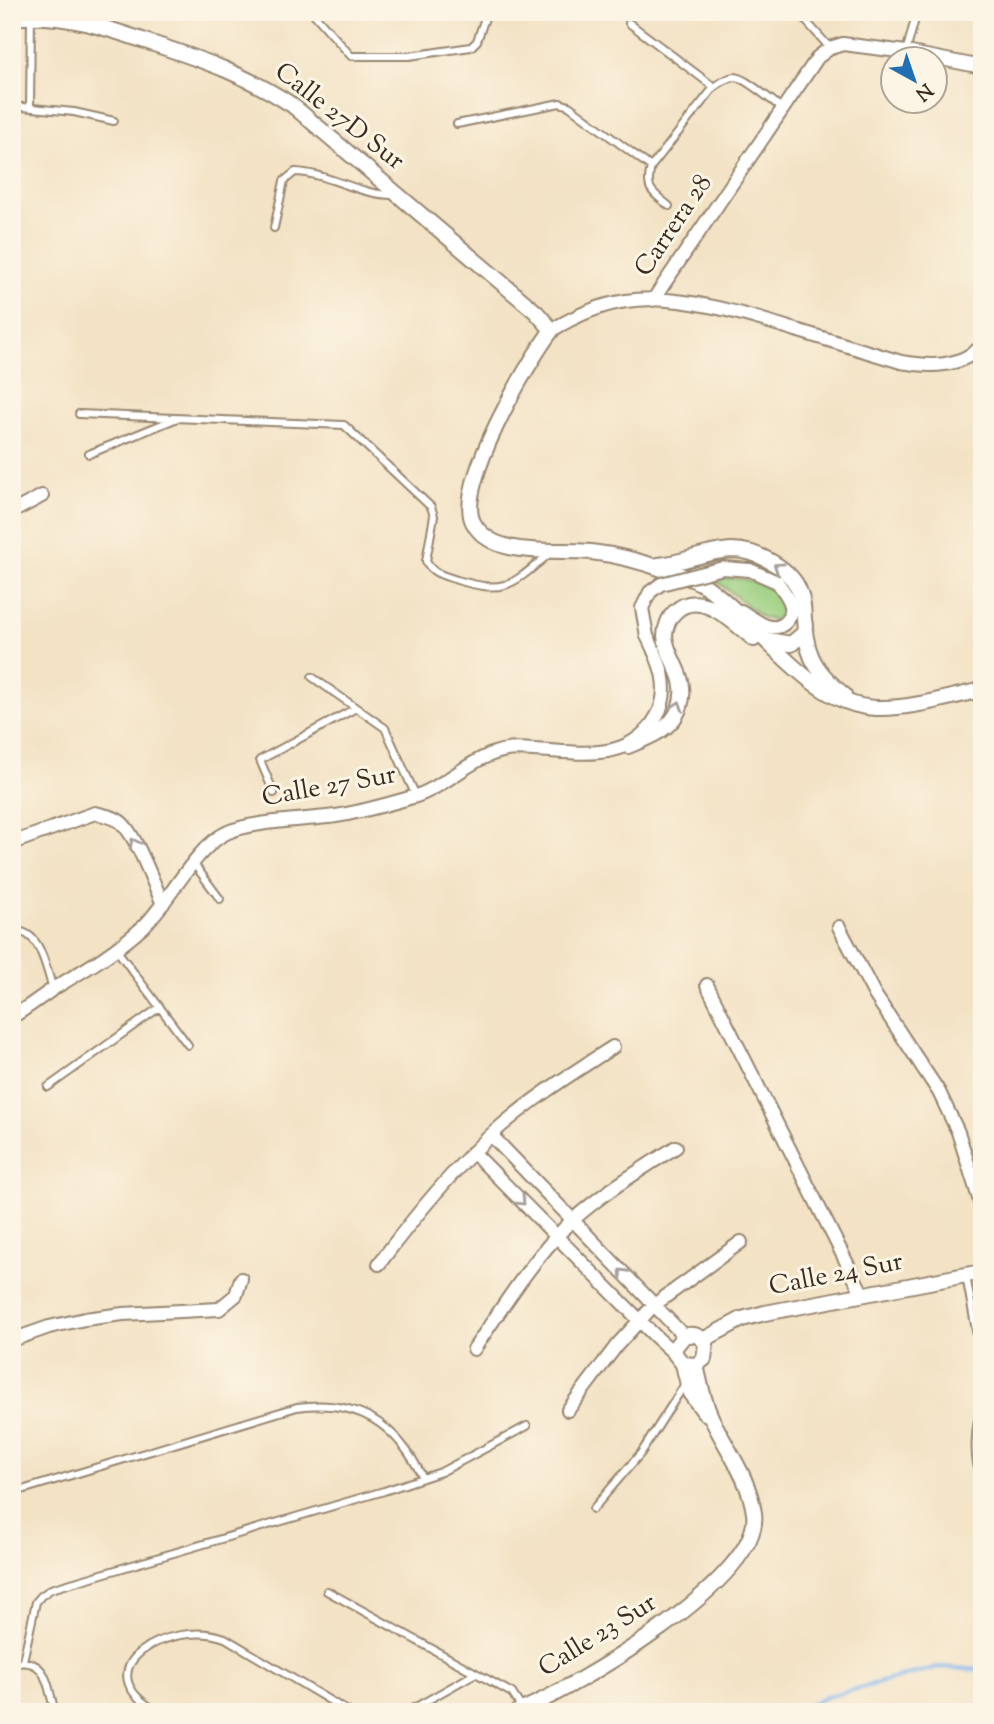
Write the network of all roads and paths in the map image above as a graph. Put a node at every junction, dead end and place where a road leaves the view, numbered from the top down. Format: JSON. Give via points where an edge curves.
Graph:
{"nodes":[{"id":1,"x":487,"y":12,"type":"edge"},
{"id":2,"x":798,"y":12,"type":"edge"},
{"id":3,"x":917,"y":12,"type":"edge"},
{"id":4,"x":314,"y":14,"type":"edge"},
{"id":5,"x":66,"y":15,"type":"edge"},
{"id":6,"x":31,"y":16,"type":"junction"},
{"id":7,"x":12,"y":18,"type":"edge"},
{"id":8,"x":93,"y":18,"type":"edge"},
{"id":9,"x":629,"y":23,"type":"dead end"},
{"id":10,"x":908,"y":46,"type":"edge"},
{"id":11,"x":830,"y":48,"type":"junction"},
{"id":12,"x":878,"y":48,"type":"edge"},
{"id":13,"x":948,"y":60,"type":"edge"},
{"id":14,"x":982,"y":67,"type":"edge"},
{"id":15,"x":714,"y":87,"type":"junction"},
{"id":16,"x":12,"y":106,"type":"edge"},
{"id":17,"x":30,"y":107,"type":"junction"},
{"id":18,"x":783,"y":109,"type":"junction"},
{"id":19,"x":114,"y":121,"type":"dead end"},
{"id":20,"x":457,"y":124,"type":"dead end"},
{"id":21,"x":651,"y":167,"type":"junction"},
{"id":22,"x":399,"y":194,"type":"junction"},
{"id":23,"x":669,"y":206,"type":"dead end"},
{"id":24,"x":274,"y":228,"type":"dead end"},
{"id":25,"x":653,"y":299,"type":"junction"},
{"id":26,"x":552,"y":330,"type":"junction"},
{"id":27,"x":982,"y":345,"type":"edge"},
{"id":28,"x":79,"y":414,"type":"dead end"},
{"id":29,"x":177,"y":418,"type":"junction"},
{"id":30,"x":89,"y":454,"type":"dead end"},
{"id":31,"x":42,"y":496,"type":"dead end"},
{"id":32,"x":12,"y":512,"type":"edge"},
{"id":33,"x":553,"y":551,"type":"junction"},
{"id":34,"x":652,"y":566,"type":"junction"},
{"id":35,"x":777,"y":582,"type":"junction"},
{"id":36,"x":715,"y":593,"type":"junction"},
{"id":37,"x":803,"y":602,"type":"junction"},
{"id":38,"x":806,"y":626,"type":"junction"},
{"id":39,"x":766,"y":639,"type":"junction"},
{"id":40,"x":312,"y":677,"type":"dead end"},
{"id":41,"x":811,"y":681,"type":"junction"},
{"id":42,"x":982,"y":690,"type":"edge"},
{"id":43,"x":867,"y":707,"type":"junction"},
{"id":44,"x":356,"y":708,"type":"junction"},
{"id":45,"x":628,"y":746,"type":"junction"},
{"id":46,"x":274,"y":793,"type":"dead end"},
{"id":47,"x":416,"y":796,"type":"junction"},
{"id":48,"x":12,"y":843,"type":"edge"},
{"id":49,"x":194,"y":863,"type":"junction"},
{"id":50,"x":220,"y":899,"type":"dead end"},
{"id":51,"x":163,"y":904,"type":"junction"},
{"id":52,"x":839,"y":927,"type":"dead end"},
{"id":53,"x":12,"y":932,"type":"edge"},
{"id":54,"x":116,"y":949,"type":"junction"},
{"id":55,"x":707,"y":985,"type":"dead end"},
{"id":56,"x":53,"y":989,"type":"junction"},
{"id":57,"x":160,"y":1007,"type":"junction"},
{"id":58,"x":12,"y":1017,"type":"edge"},
{"id":59,"x":188,"y":1045,"type":"dead end"},
{"id":60,"x":612,"y":1047,"type":"dead end"},
{"id":61,"x":48,"y":1087,"type":"dead end"},
{"id":62,"x":491,"y":1135,"type":"junction"},
{"id":63,"x":676,"y":1147,"type":"dead end"},
{"id":64,"x":473,"y":1152,"type":"junction"},
{"id":65,"x":982,"y":1208,"type":"edge"},
{"id":66,"x":573,"y":1220,"type":"junction"},
{"id":67,"x":556,"y":1236,"type":"junction"},
{"id":68,"x":741,"y":1242,"type":"dead end"},
{"id":69,"x":379,"y":1264,"type":"dead end"},
{"id":70,"x":982,"y":1272,"type":"edge"},
{"id":71,"x":966,"y":1276,"type":"junction"},
{"id":72,"x":242,"y":1279,"type":"dead end"},
{"id":73,"x":863,"y":1295,"type":"junction"},
{"id":74,"x":654,"y":1305,"type":"junction"},
{"id":75,"x":640,"y":1320,"type":"junction"},
{"id":76,"x":684,"y":1336,"type":"junction"},
{"id":77,"x":12,"y":1340,"type":"edge"},
{"id":78,"x":703,"y":1340,"type":"junction"},
{"id":79,"x":474,"y":1349,"type":"dead end"},
{"id":80,"x":685,"y":1361,"type":"junction"},
{"id":81,"x":982,"y":1363,"type":"edge"},
{"id":82,"x":686,"y":1383,"type":"junction"},
{"id":83,"x":982,"y":1406,"type":"edge"},
{"id":84,"x":568,"y":1410,"type":"dead end"},
{"id":85,"x":711,"y":1418,"type":"junction"},
{"id":86,"x":527,"y":1426,"type":"dead end"},
{"id":87,"x":423,"y":1478,"type":"junction"},
{"id":88,"x":982,"y":1478,"type":"edge"},
{"id":89,"x":12,"y":1493,"type":"edge"},
{"id":90,"x":593,"y":1509,"type":"dead end"},
{"id":91,"x":327,"y":1591,"type":"dead end"},
{"id":92,"x":23,"y":1661,"type":"junction"},
{"id":93,"x":12,"y":1664,"type":"edge"},
{"id":94,"x":476,"y":1673,"type":"junction"},
{"id":95,"x":545,"y":1706,"type":"edge"},
{"id":96,"x":521,"y":1711,"type":"edge"},
{"id":97,"x":55,"y":1712,"type":"edge"},
{"id":98,"x":159,"y":1712,"type":"edge"},
{"id":99,"x":349,"y":1712,"type":"edge"},
{"id":100,"x":407,"y":1712,"type":"edge"}],
"edges":[{"from":1,"to":4,"type":"lane","via":[[471,47],[409,57],[351,56]]},
{"from":2,"to":11,"type":"lane"},
{"from":3,"to":10,"type":"lane"},
{"from":5,"to":6,"type":"street","name":"Calle 27D Sur"},
{"from":5,"to":8,"type":"street","name":"Calle 27D Sur"},
{"from":6,"to":7,"type":"street","name":"Calle 27D Sur"},
{"from":6,"to":17,"type":"lane"},
{"from":8,"to":22,"type":"street","name":"Calle 27D Sur","via":[[258,83],[292,105]]},
{"from":9,"to":15,"type":"lane"},
{"from":11,"to":12,"type":"street","via":[[843,44]]},
{"from":11,"to":18,"type":"street","name":"Carrera 28","via":[[818,57]]},
{"from":13,"to":14,"type":"street"},
{"from":15,"to":18,"type":"lane","via":[[735,77]]},
{"from":15,"to":21,"type":"lane"},
{"from":16,"to":17,"type":"lane"},
{"from":17,"to":19,"type":"lane"},
{"from":18,"to":25,"type":"street","name":"Carrera 28"},
{"from":20,"to":21,"type":"lane","via":[[560,103]]},
{"from":21,"to":23,"type":"lane","via":[[647,181],[651,192]]},
{"from":22,"to":24,"type":"lane","via":[[375,194],[295,172],[284,181]]},
{"from":22,"to":26,"type":"street","name":"Calle 27D Sur"},
{"from":25,"to":26,"type":"street","name":"Carrera 28","via":[[601,306]]},
{"from":25,"to":27,"type":"street","via":[[751,316],[922,366],[960,361]]},
{"from":26,"to":33,"type":"street","name":"Carrera 28","via":[[482,455],[469,498],[472,520],[489,538],[516,549]]},
{"from":28,"to":29,"type":"lane"},
{"from":29,"to":30,"type":"lane"},
{"from":29,"to":33,"type":"lane","via":[[344,425],[431,507],[434,516],[426,561],[435,573],[495,588],[526,573]]},
{"from":31,"to":32,"type":"street"},
{"from":33,"to":34,"type":"street","name":"Carrera 28","via":[[589,551]]},
{"from":34,"to":36,"type":"street","via":[[701,583]]},
{"from":37,"to":34,"type":"street","one_way":true,"via":[[790,575],[756,554],[729,550]]},
{"from":35,"to":36,"type":"street","via":[[792,609],[791,616],[778,627],[769,627]]},
{"from":35,"to":37,"type":"street"},
{"from":35,"to":45,"type":"street","bridge":true,"via":[[750,570],[723,568],[661,584],[650,592],[642,608],[661,665],[664,695],[653,722]]},
{"from":36,"to":39,"type":"street"},
{"from":37,"to":38,"type":"street"},
{"from":38,"to":39,"type":"street","via":[[791,644]]},
{"from":38,"to":43,"type":"street","via":[[813,659],[822,674],[844,696]]},
{"from":39,"to":41,"type":"street"},
{"from":40,"to":44,"type":"lane"},
{"from":41,"to":43,"type":"street","via":[[831,695]]},
{"from":45,"to":41,"type":"street","one_way":true,"via":[[665,728],[679,709],[681,678],[665,636],[672,614],[690,603],[710,606]]},
{"from":42,"to":43,"type":"street","via":[[895,708]]},
{"from":44,"to":46,"type":"lane","via":[[260,760]]},
{"from":44,"to":47,"type":"lane","via":[[385,727]]},
{"from":45,"to":47,"type":"street","name":"Calle 27 Sur","via":[[595,752],[509,749]]},
{"from":47,"to":49,"type":"street","name":"Calle 27 Sur","via":[[340,815],[242,827],[225,833]]},
{"from":51,"to":48,"type":"street","one_way":true,"via":[[131,834],[110,816],[96,813]]},
{"from":49,"to":50,"type":"lane"},
{"from":49,"to":51,"type":"street","name":"Calle 27 Sur"},
{"from":51,"to":54,"type":"street","name":"Calle 27 Sur"},
{"from":52,"to":65,"type":"street","via":[[875,996],[939,1092],[958,1132]]},
{"from":53,"to":56,"type":"lane","via":[[29,933],[35,941]]},
{"from":54,"to":56,"type":"street","name":"Calle 27 Sur"},
{"from":54,"to":57,"type":"lane"},
{"from":55,"to":73,"type":"street"},
{"from":56,"to":58,"type":"street","name":"Calle 27 Sur"},
{"from":57,"to":59,"type":"lane"},
{"from":57,"to":61,"type":"lane"},
{"from":60,"to":62,"type":"street"},
{"from":62,"to":64,"type":"street"},
{"from":62,"to":66,"type":"street"},
{"from":63,"to":66,"type":"street"},
{"from":64,"to":67,"type":"street","one_way":true},
{"from":64,"to":69,"type":"street","via":[[415,1215]]},
{"from":66,"to":67,"type":"street"},
{"from":74,"to":66,"type":"street","one_way":true},
{"from":67,"to":75,"type":"street"},
{"from":67,"to":79,"type":"street"},
{"from":68,"to":74,"type":"street"},
{"from":70,"to":71,"type":"street","name":"Calle 24 Sur"},
{"from":71,"to":73,"type":"street","name":"Calle 24 Sur"},
{"from":71,"to":81,"type":"lane"},
{"from":72,"to":77,"type":"street","via":[[236,1295],[219,1309],[85,1319]]},
{"from":73,"to":78,"type":"street","name":"Calle 24 Sur","via":[[742,1319]]},
{"from":74,"to":75,"type":"street"},
{"from":74,"to":76,"type":"street"},
{"from":75,"to":80,"type":"street"},
{"from":75,"to":84,"type":"street"},
{"from":76,"to":78,"type":"street"},
{"from":76,"to":80,"type":"street","via":[[676,1347]]},
{"from":78,"to":80,"type":"street","via":[[706,1354]]},
{"from":80,"to":82,"type":"street"},
{"from":80,"to":85,"type":"street","via":[[701,1387]]},
{"from":82,"to":85,"type":"street"},
{"from":82,"to":90,"type":"lane","via":[[641,1453]]},
{"from":83,"to":88,"type":"lane","via":[[975,1456]]},
{"from":85,"to":95,"type":"street","name":"Calle 23 Sur","via":[[750,1493],[755,1532],[746,1549],[662,1629]]},
{"from":86,"to":87,"type":"lane"},
{"from":87,"to":89,"type":"lane","via":[[406,1447],[384,1425],[354,1410],[316,1405]]},
{"from":87,"to":92,"type":"lane","via":[[51,1589],[36,1602]]},
{"from":91,"to":94,"type":"lane"},
{"from":92,"to":93,"type":"lane"},
{"from":92,"to":97,"type":"lane","via":[[43,1671]]},
{"from":94,"to":96,"type":"lane","via":[[512,1693]]},
{"from":94,"to":100,"type":"lane"},
{"from":95,"to":96,"type":"street","name":"Calle 23 Sur"},
{"from":98,"to":99,"type":"lane","via":[[138,1698],[127,1679],[136,1654],[172,1636],[210,1632]]}]}
